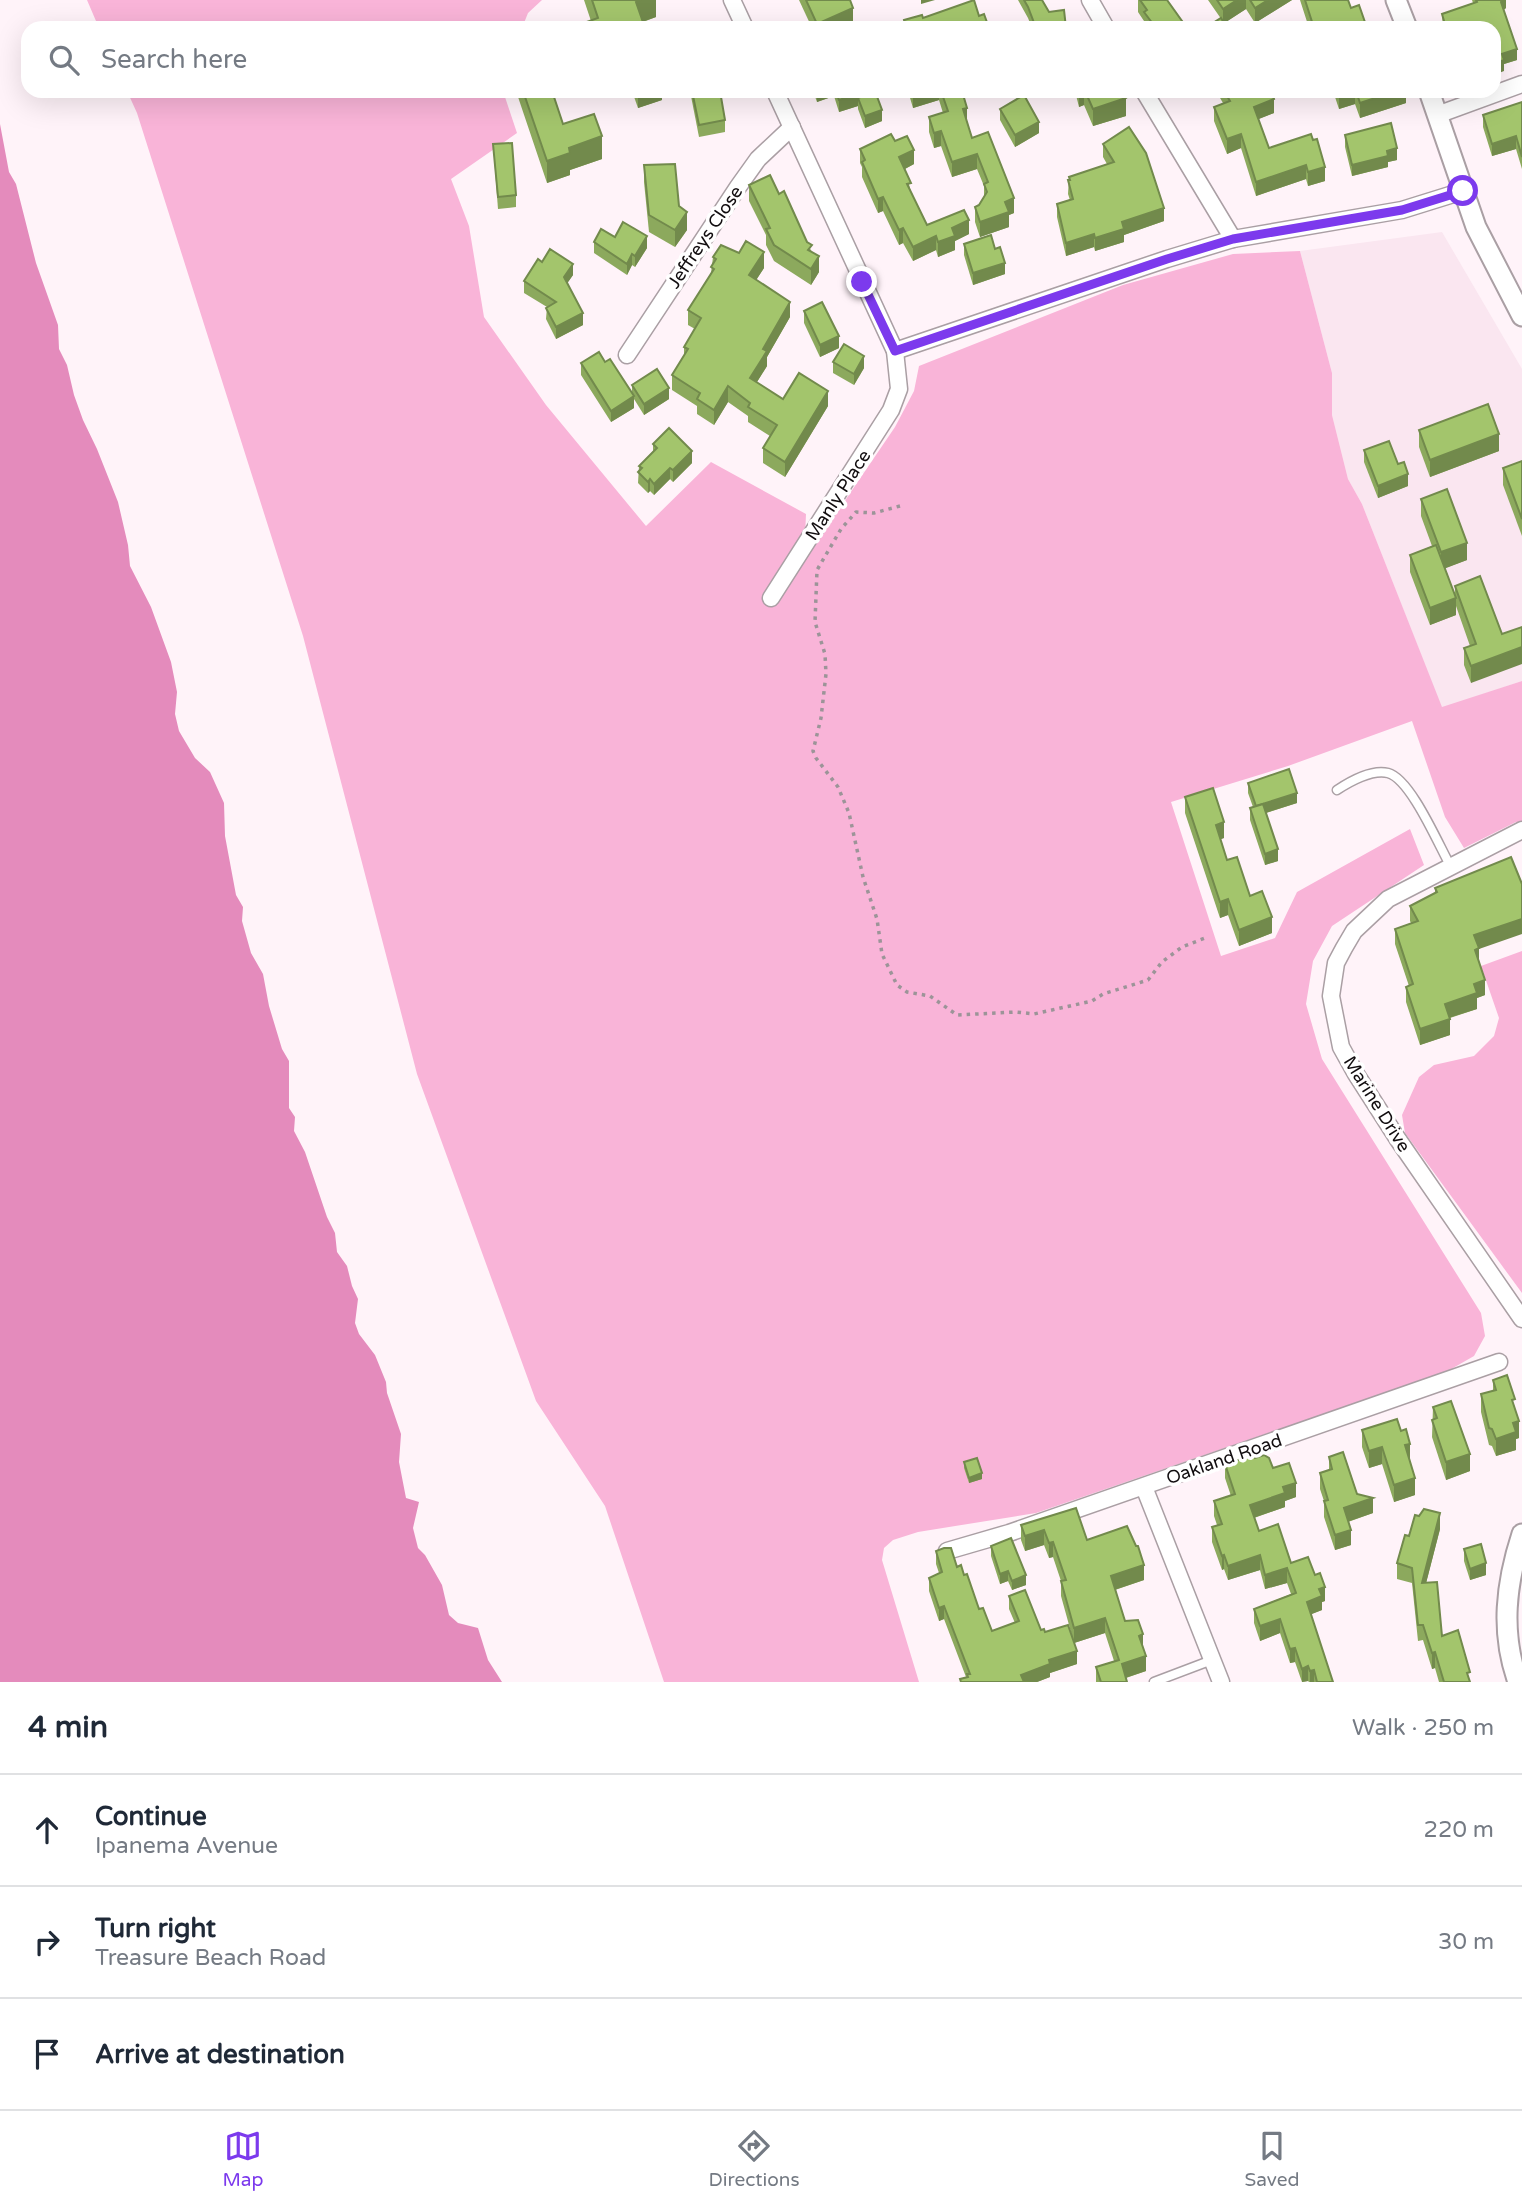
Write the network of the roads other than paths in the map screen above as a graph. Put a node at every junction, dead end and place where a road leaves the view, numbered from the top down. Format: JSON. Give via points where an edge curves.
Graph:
{"nodes":[{"id":1,"x":732,"y":0,"type":"edge"},
{"id":2,"x":1090,"y":0,"type":"edge"},
{"id":3,"x":1396,"y":0,"type":"edge"},
{"id":4,"x":742,"y":21,"type":"edge"},
{"id":5,"x":1102,"y":21,"type":"edge"},
{"id":6,"x":1404,"y":21,"type":"edge"},
{"id":7,"x":1522,"y":84,"type":"edge"},
{"id":8,"x":1501,"y":92,"type":"edge"},
{"id":9,"x":778,"y":98,"type":"edge"},
{"id":10,"x":1148,"y":98,"type":"edge"},
{"id":11,"x":1431,"y":98,"type":"edge"},
{"id":12,"x":1484,"y":98,"type":"edge"},
{"id":13,"x":1437,"y":115,"type":"junction"},
{"id":14,"x":792,"y":127,"type":"junction"},
{"id":15,"x":1463,"y":191,"type":"junction"},
{"id":16,"x":1233,"y":239,"type":"junction"},
{"id":17,"x":1522,"y":316,"type":"edge"},
{"id":18,"x":895,"y":351,"type":"junction"},
{"id":19,"x":627,"y":355,"type":"dead end"},
{"id":20,"x":771,"y":598,"type":"dead end"},
{"id":21,"x":1337,"y":790,"type":"dead end"},
{"id":22,"x":1522,"y":831,"type":"edge"},
{"id":23,"x":1451,"y":867,"type":"junction"},
{"id":24,"x":1522,"y":1319,"type":"edge"},
{"id":25,"x":1499,"y":1362,"type":"dead end"},
{"id":26,"x":1143,"y":1487,"type":"junction"},
{"id":27,"x":1522,"y":1534,"type":"edge"},
{"id":28,"x":947,"y":1551,"type":"edge"},
{"id":29,"x":1212,"y":1660,"type":"junction"},
{"id":30,"x":1154,"y":1682,"type":"edge"},
{"id":31,"x":1221,"y":1682,"type":"edge"},
{"id":32,"x":1518,"y":1682,"type":"edge"}],
"edges":[{"from":1,"to":4,"type":"street"},
{"from":2,"to":5,"type":"street"},
{"from":3,"to":6,"type":"street"},
{"from":7,"to":8,"type":"street"},
{"from":9,"to":14,"type":"street"},
{"from":10,"to":16,"type":"street"},
{"from":11,"to":13,"type":"street"},
{"from":12,"to":13,"type":"street"},
{"from":13,"to":15,"type":"street"},
{"from":14,"to":18,"type":"street"},
{"from":14,"to":19,"type":"street","name":"Jeffreys Close","via":[[758,159]]},
{"from":15,"to":16,"type":"street","via":[[1402,210]]},
{"from":15,"to":17,"type":"street","via":[[1492,261]]},
{"from":16,"to":18,"type":"street"},
{"from":18,"to":20,"type":"street","name":"Manly Place","via":[[899,389],[885,421]]},
{"from":21,"to":23,"type":"lane","via":[[1375,774],[1399,779],[1415,799]]},
{"from":22,"to":23,"type":"street","name":"Marine Drive"},
{"from":23,"to":24,"type":"street","name":"Marine Drive","via":[[1388,900],[1354,931],[1336,963],[1332,1012],[1341,1047],[1356,1074]]},
{"from":25,"to":26,"type":"street","name":"Oakland Road"},
{"from":26,"to":28,"type":"street","name":"Oakland Road"},
{"from":26,"to":29,"type":"street"},
{"from":27,"to":32,"type":"street","via":[[1512,1566],[1506,1620]]},
{"from":29,"to":30,"type":"lane"},
{"from":29,"to":31,"type":"street"}]}
